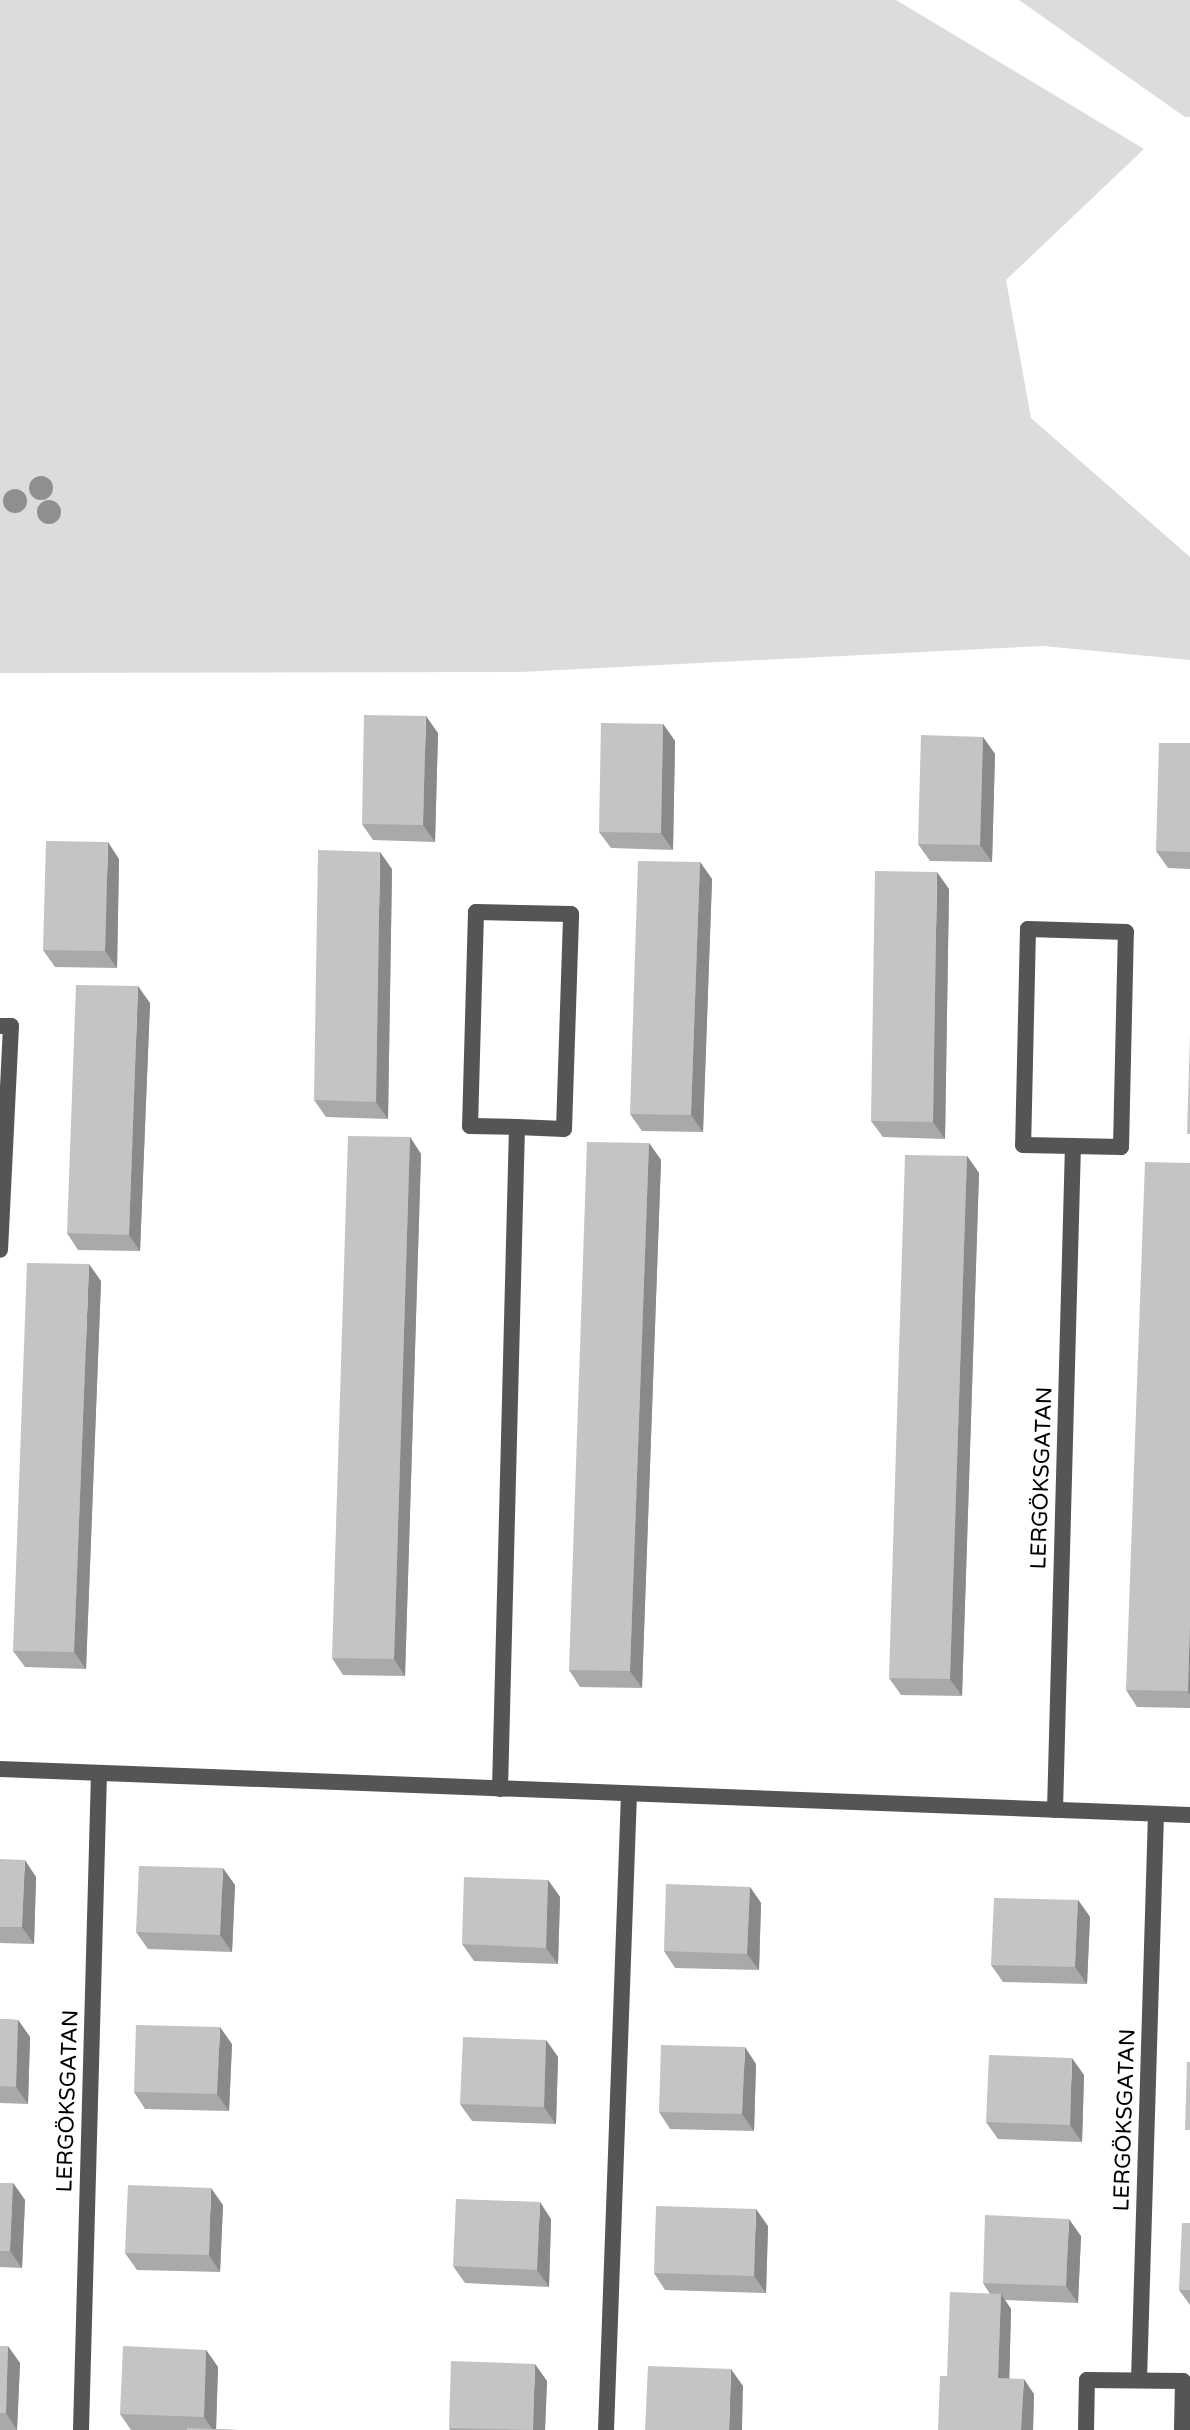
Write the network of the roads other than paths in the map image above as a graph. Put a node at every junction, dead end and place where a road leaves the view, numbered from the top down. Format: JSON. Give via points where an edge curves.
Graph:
{"nodes":[{"id":1,"x":0,"y":1026,"type":"edge"},
{"id":2,"x":517,"y":1127,"type":"junction"},
{"id":3,"x":1073,"y":1146,"type":"junction"},
{"id":4,"x":0,"y":1250,"type":"edge"},
{"id":5,"x":0,"y":1769,"type":"edge"},
{"id":6,"x":99,"y":1773,"type":"junction"},
{"id":7,"x":500,"y":1789,"type":"junction"},
{"id":8,"x":629,"y":1794,"type":"junction"},
{"id":9,"x":1055,"y":1810,"type":"junction"},
{"id":10,"x":1156,"y":1814,"type":"junction"},
{"id":11,"x":1190,"y":1815,"type":"edge"},
{"id":12,"x":1139,"y":2380,"type":"junction"},
{"id":13,"x":81,"y":2430,"type":"edge"},
{"id":14,"x":606,"y":2430,"type":"edge"},
{"id":15,"x":1086,"y":2430,"type":"edge"},
{"id":16,"x":1182,"y":2430,"type":"edge"}],
"edges":[{"from":1,"to":4,"type":"street","via":[[11,1026]]},
{"from":2,"to":2,"type":"street","via":[[564,1129],[571,914],[476,912],[470,1126]]},
{"from":2,"to":7,"type":"street"},
{"from":3,"to":3,"type":"street","via":[[1121,1147],[1126,932],[1028,929],[1023,1145]]},
{"from":3,"to":9,"type":"street","name":"LERGÖKSGATAN"},
{"from":5,"to":6,"type":"street"},
{"from":6,"to":7,"type":"street"},
{"from":6,"to":13,"type":"street","name":"LERGÖKSGATAN"},
{"from":7,"to":8,"type":"street"},
{"from":8,"to":9,"type":"street"},
{"from":8,"to":14,"type":"street"},
{"from":9,"to":10,"type":"street"},
{"from":10,"to":11,"type":"street"},
{"from":10,"to":12,"type":"street","name":"LERGÖKSGATAN"},
{"from":12,"to":15,"type":"street","via":[[1087,2380]]},
{"from":12,"to":16,"type":"street","via":[[1183,2381]]}]}
